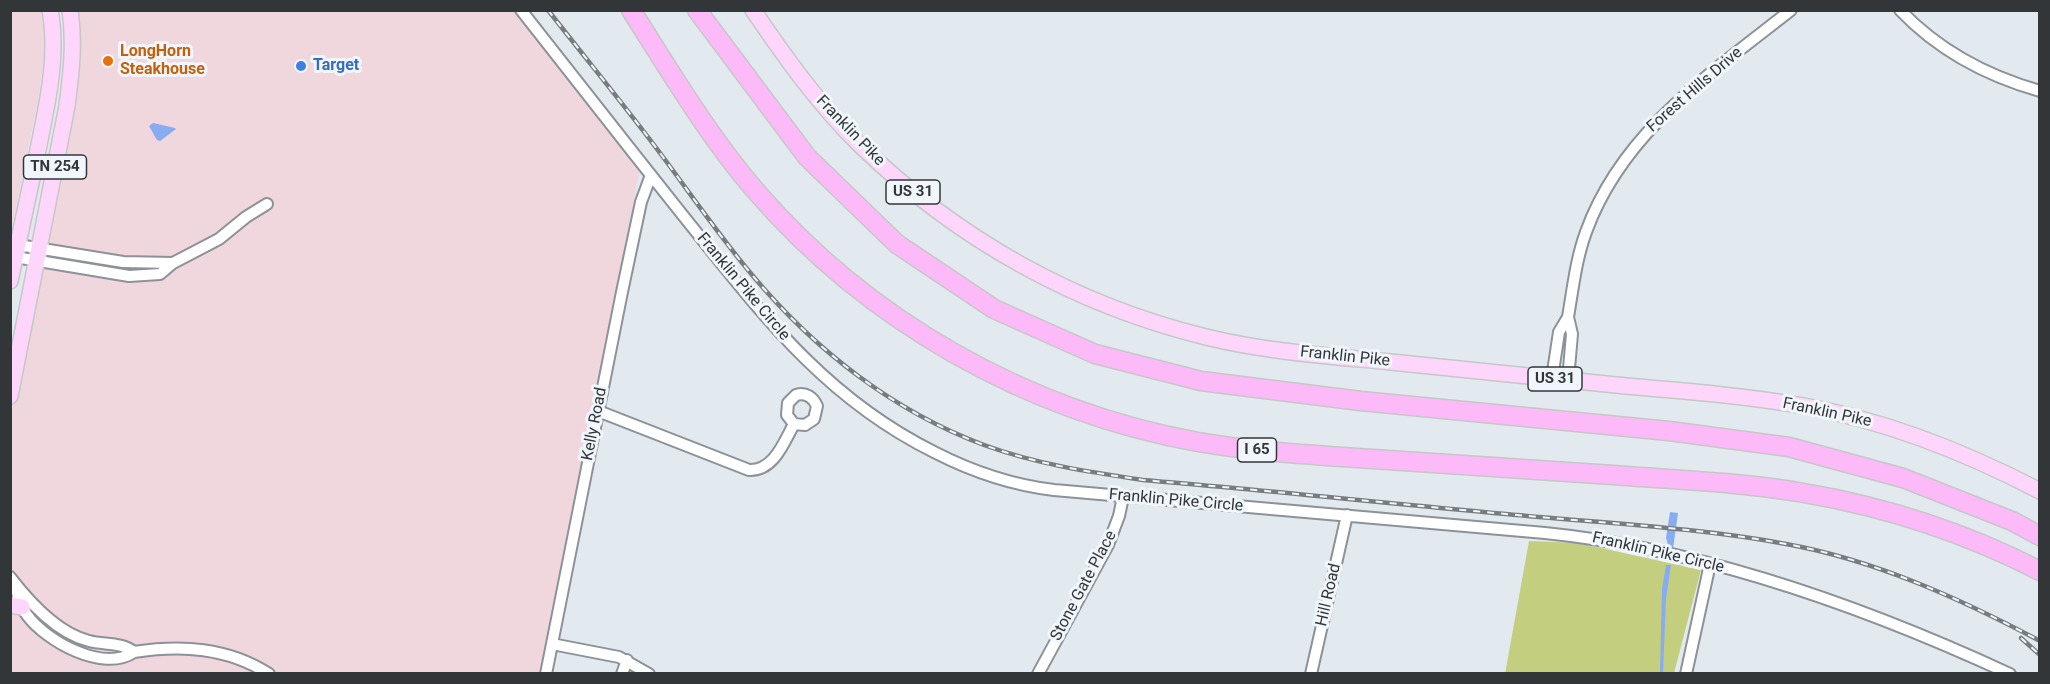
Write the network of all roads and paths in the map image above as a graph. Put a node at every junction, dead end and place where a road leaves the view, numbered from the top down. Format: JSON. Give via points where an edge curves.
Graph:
{"nodes":[{"id":1,"x":50,"y":10,"type":"edge"},
{"id":2,"x":70,"y":10,"type":"edge"},
{"id":3,"x":521,"y":10,"type":"edge"},
{"id":4,"x":631,"y":10,"type":"edge"},
{"id":5,"x":697,"y":10,"type":"edge"},
{"id":6,"x":753,"y":10,"type":"edge"},
{"id":7,"x":1791,"y":10,"type":"edge"},
{"id":8,"x":1900,"y":10,"type":"edge"},
{"id":9,"x":2040,"y":91,"type":"edge"},
{"id":10,"x":651,"y":175,"type":"junction"},
{"id":11,"x":267,"y":204,"type":"dead end"},
{"id":12,"x":17,"y":251,"type":"junction"},
{"id":13,"x":39,"y":254,"type":"junction"},
{"id":14,"x":10,"y":281,"type":"edge"},
{"id":15,"x":1568,"y":316,"type":"junction"},
{"id":16,"x":1552,"y":378,"type":"junction"},
{"id":17,"x":1568,"y":380,"type":"junction"},
{"id":18,"x":10,"y":396,"type":"edge"},
{"id":19,"x":598,"y":411,"type":"junction"},
{"id":20,"x":794,"y":423,"type":"dead end"},
{"id":21,"x":2040,"y":490,"type":"edge"},
{"id":22,"x":1123,"y":497,"type":"junction"},
{"id":23,"x":1347,"y":515,"type":"junction"},
{"id":24,"x":2040,"y":536,"type":"edge"},
{"id":25,"x":1710,"y":564,"type":"junction"},
{"id":26,"x":2040,"y":571,"type":"edge"},
{"id":27,"x":12,"y":579,"type":"edge"},
{"id":28,"x":16,"y":606,"type":"edge"},
{"id":29,"x":552,"y":644,"type":"junction"},
{"id":30,"x":134,"y":652,"type":"junction"},
{"id":31,"x":627,"y":660,"type":"junction"},
{"id":32,"x":269,"y":674,"type":"edge"},
{"id":33,"x":546,"y":674,"type":"edge"},
{"id":34,"x":622,"y":674,"type":"edge"},
{"id":35,"x":650,"y":674,"type":"edge"},
{"id":36,"x":1038,"y":674,"type":"edge"},
{"id":37,"x":1311,"y":674,"type":"edge"},
{"id":38,"x":1686,"y":674,"type":"edge"},
{"id":39,"x":2010,"y":674,"type":"edge"}],
"edges":[{"from":1,"to":12,"type":"main road","number":"TN 254","via":[[53,24],[49,96]]},
{"from":2,"to":13,"type":"main road","number":"TN 254","via":[[72,66],[67,106]]},
{"from":3,"to":10,"type":"street","name":"Franklin Pike Circle"},
{"from":4,"to":26,"type":"highway","number":"I 65","via":[[729,157],[817,253],[878,304],[935,343],[1055,402],[1155,432],[1243,448],[1806,493],[1928,524]]},
{"from":5,"to":24,"type":"highway","via":[[807,157],[897,244],[994,309],[1095,354],[1201,381],[1789,447],[1903,478]]},
{"from":6,"to":16,"type":"main road","name":"Franklin Pike","number":"US 31","via":[[822,103],[888,171],[951,222],[1049,280],[1132,315],[1218,339],[1300,353]]},
{"from":7,"to":15,"type":"street","name":"Forest Hills Drive","via":[[1682,97],[1634,147],[1587,229]]},
{"from":8,"to":9,"type":"street","via":[[1971,64]]},
{"from":10,"to":19,"type":"street","name":"Kelly Road","via":[[641,202]]},
{"from":10,"to":22,"type":"street","name":"Franklin Pike Circle","via":[[778,332],[831,384],[870,415],[973,471],[1032,488]]},
{"from":11,"to":13,"type":"street","via":[[219,239],[160,274],[129,276]]},
{"from":12,"to":13,"type":"street"},
{"from":12,"to":14,"type":"main road","number":"TN 254"},
{"from":13,"to":18,"type":"main road","number":"TN 254"},
{"from":15,"to":16,"type":"street","name":"Forest Hills Drive","via":[[1559,332]]},
{"from":15,"to":17,"type":"street","name":"Forest Hills Drive","via":[[1572,334]]},
{"from":16,"to":17,"type":"main road","name":"Franklin Pike","number":"US 31"},
{"from":17,"to":21,"type":"main road","name":"Franklin Pike","number":"US 31","via":[[1749,398],[1842,414],[1953,450]]},
{"from":19,"to":20,"type":"street","via":[[749,471],[770,464]]},
{"from":19,"to":29,"type":"street","name":"Kelly Road"},
{"from":22,"to":23,"type":"street","name":"Franklin Pike Circle"},
{"from":22,"to":36,"type":"street","name":"Stone Gate Place","via":[[1108,544]]},
{"from":23,"to":25,"type":"street","name":"Franklin Pike Circle","via":[[1582,537]]},
{"from":23,"to":37,"type":"street","name":"Hill Road"},
{"from":25,"to":38,"type":"street"},
{"from":25,"to":39,"type":"street","name":"Franklin Pike Circle","via":[[1858,610]]},
{"from":27,"to":28,"type":"street"},
{"from":27,"to":30,"type":"street","via":[[43,613],[70,633],[91,642],[125,645]]},
{"from":28,"to":30,"type":"street","via":[[47,634],[73,650],[107,658],[124,658]]},
{"from":29,"to":31,"type":"street"},
{"from":29,"to":33,"type":"street","name":"Kelly Road"},
{"from":30,"to":32,"type":"street","via":[[204,649],[241,659]]},
{"from":31,"to":34,"type":"street"},
{"from":31,"to":35,"type":"street"}]}
